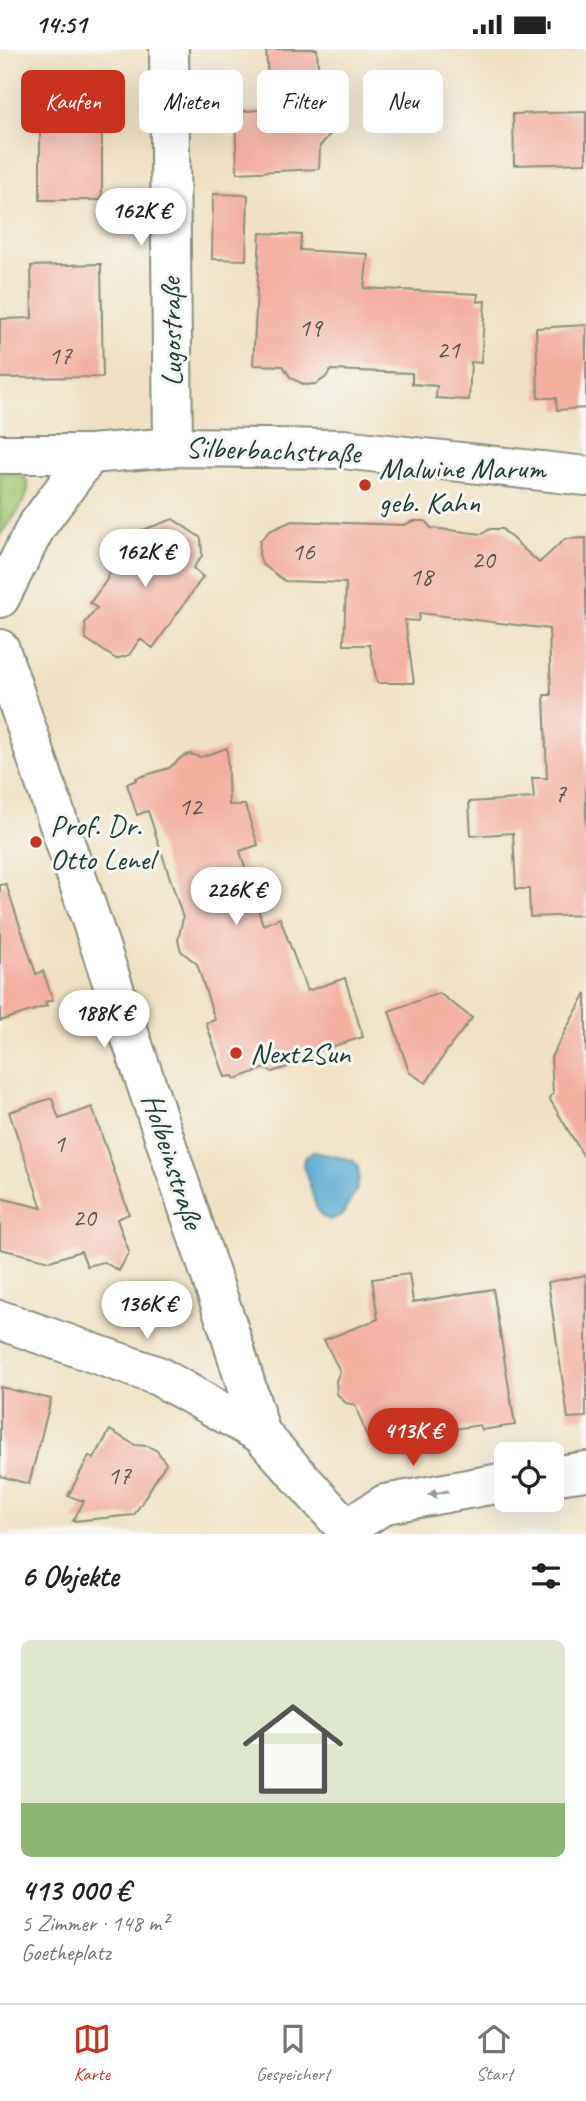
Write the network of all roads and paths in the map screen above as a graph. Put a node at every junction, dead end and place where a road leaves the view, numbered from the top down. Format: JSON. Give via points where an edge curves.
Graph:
{"nodes":[{"id":1,"x":169,"y":49,"type":"edge"},
{"id":2,"x":173,"y":447,"type":"junction"},
{"id":3,"x":0,"y":454,"type":"edge"},
{"id":4,"x":90,"y":454,"type":"junction"},
{"id":5,"x":586,"y":475,"type":"edge"},
{"id":6,"x":0,"y":599,"type":"edge"},
{"id":7,"x":0,"y":649,"type":"edge"},
{"id":8,"x":0,"y":1320,"type":"edge"},
{"id":9,"x":261,"y":1434,"type":"junction"},
{"id":10,"x":586,"y":1471,"type":"edge"},
{"id":11,"x":564,"y":1474,"type":"edge"},
{"id":12,"x":494,"y":1484,"type":"edge"},
{"id":13,"x":349,"y":1531,"type":"edge"}],
"edges":[{"from":1,"to":2,"type":"street","name":"Lugostraße"},
{"from":2,"to":4,"type":"street","name":"Silberbachstraße"},
{"from":2,"to":5,"type":"street","name":"Silberbachstraße","via":[[343,449]]},
{"from":3,"to":4,"type":"street","name":"Silberbachstraße"},
{"from":4,"to":6,"type":"street","via":[[36,527]]},
{"from":7,"to":9,"type":"street","name":"Holbeinstraße"},
{"from":8,"to":9,"type":"street","via":[[158,1376]]},
{"from":9,"to":13,"type":"street","name":"Holbeinstraße"},
{"from":10,"to":11,"type":"street"},
{"from":12,"to":13,"type":"street","one_way":true,"via":[[385,1504]]}]}
